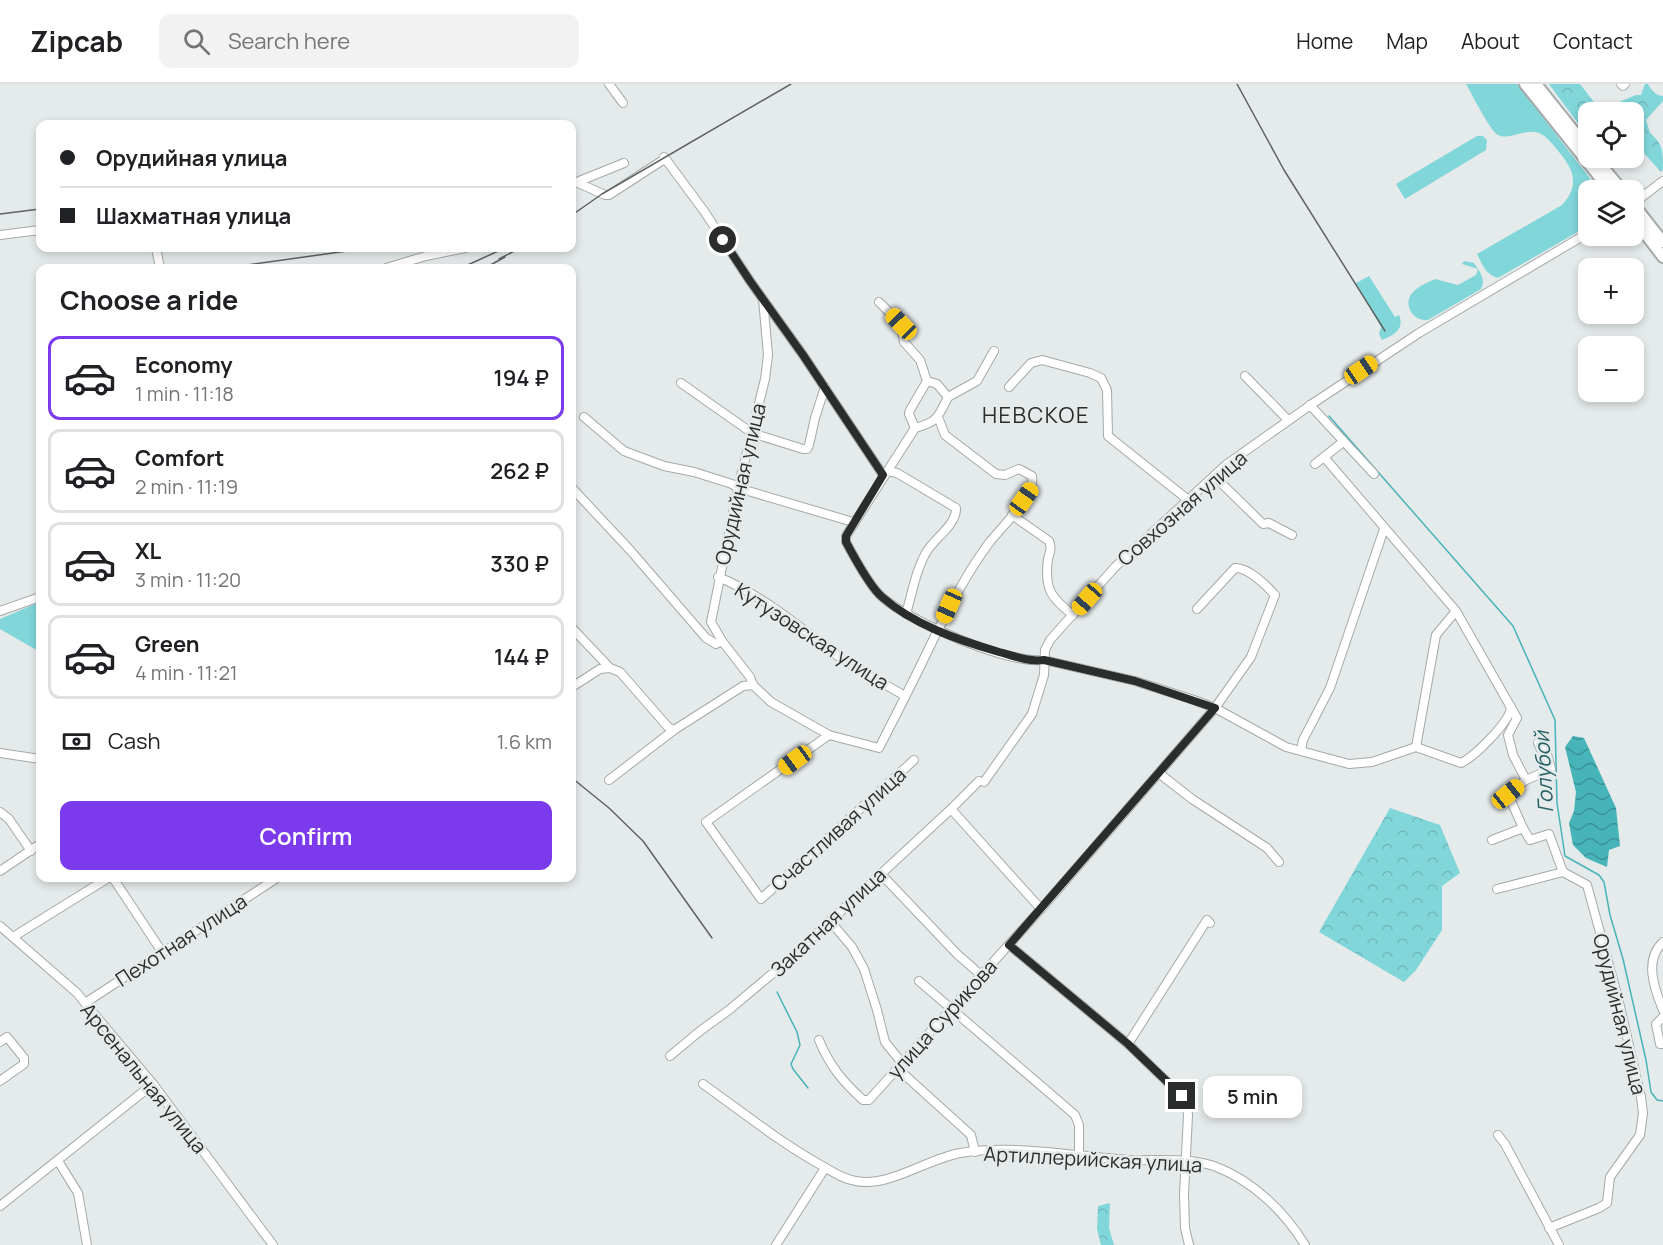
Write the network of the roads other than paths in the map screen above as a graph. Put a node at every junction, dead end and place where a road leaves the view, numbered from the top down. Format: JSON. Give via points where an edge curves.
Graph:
{"nodes":[{"id":1,"x":609,"y":84,"type":"edge"},
{"id":2,"x":1525,"y":84,"type":"edge"},
{"id":3,"x":1536,"y":84,"type":"edge"},
{"id":4,"x":623,"y":103,"type":"dead end"},
{"id":5,"x":1578,"y":136,"type":"edge"},
{"id":6,"x":624,"y":163,"type":"dead end"},
{"id":7,"x":1603,"y":168,"type":"edge"},
{"id":8,"x":1602,"y":180,"type":"edge"},
{"id":9,"x":1614,"y":180,"type":"edge"},
{"id":10,"x":1663,"y":181,"type":"edge"},
{"id":11,"x":576,"y":182,"type":"edge"},
{"id":12,"x":576,"y":184,"type":"edge"},
{"id":13,"x":1644,"y":196,"type":"edge"},
{"id":14,"x":1644,"y":217,"type":"edge"},
{"id":15,"x":36,"y":230,"type":"edge"},
{"id":16,"x":1644,"y":232,"type":"edge"},
{"id":17,"x":0,"y":235,"type":"edge"},
{"id":18,"x":1578,"y":239,"type":"edge"},
{"id":19,"x":1663,"y":242,"type":"edge"},
{"id":20,"x":446,"y":252,"type":"edge"},
{"id":21,"x":1663,"y":257,"type":"edge"},
{"id":22,"x":399,"y":264,"type":"edge"},
{"id":23,"x":763,"y":299,"type":"junction"},
{"id":24,"x":879,"y":302,"type":"dead end"},
{"id":25,"x":993,"y":351,"type":"dead end"},
{"id":26,"x":1245,"y":376,"type":"dead end"},
{"id":27,"x":927,"y":381,"type":"junction"},
{"id":28,"x":681,"y":383,"type":"dead end"},
{"id":29,"x":825,"y":387,"type":"junction"},
{"id":30,"x":1009,"y":387,"type":"dead end"},
{"id":31,"x":948,"y":397,"type":"junction"},
{"id":32,"x":1310,"y":405,"type":"junction"},
{"id":33,"x":584,"y":417,"type":"dead end"},
{"id":34,"x":938,"y":417,"type":"junction"},
{"id":35,"x":1288,"y":420,"type":"junction"},
{"id":36,"x":915,"y":428,"type":"junction"},
{"id":37,"x":752,"y":433,"type":"junction"},
{"id":38,"x":1343,"y":442,"type":"junction"},
{"id":39,"x":1324,"y":457,"type":"junction"},
{"id":40,"x":1315,"y":464,"type":"dead end"},
{"id":41,"x":886,"y":473,"type":"junction"},
{"id":42,"x":1374,"y":474,"type":"dead end"},
{"id":43,"x":1214,"y":476,"type":"junction"},
{"id":44,"x":738,"y":488,"type":"junction"},
{"id":45,"x":576,"y":492,"type":"edge"},
{"id":46,"x":1187,"y":499,"type":"junction"},
{"id":47,"x":1012,"y":515,"type":"junction"},
{"id":48,"x":854,"y":522,"type":"junction"},
{"id":49,"x":1384,"y":529,"type":"junction"},
{"id":50,"x":1292,"y":535,"type":"dead end"},
{"id":51,"x":718,"y":577,"type":"junction"},
{"id":52,"x":36,"y":598,"type":"edge"},
{"id":53,"x":1197,"y":609,"type":"dead end"},
{"id":54,"x":0,"y":611,"type":"edge"},
{"id":55,"x":1456,"y":611,"type":"junction"},
{"id":56,"x":906,"y":614,"type":"junction"},
{"id":57,"x":1073,"y":615,"type":"junction"},
{"id":58,"x":938,"y":631,"type":"junction"},
{"id":59,"x":576,"y":632,"type":"edge"},
{"id":60,"x":722,"y":641,"type":"junction"},
{"id":61,"x":1044,"y":660,"type":"junction"},
{"id":62,"x":610,"y":668,"type":"junction"},
{"id":63,"x":576,"y":684,"type":"edge"},
{"id":64,"x":753,"y":685,"type":"junction"},
{"id":65,"x":905,"y":696,"type":"junction"},
{"id":66,"x":1511,"y":707,"type":"junction"},
{"id":67,"x":1215,"y":708,"type":"junction"},
{"id":68,"x":674,"y":730,"type":"junction"},
{"id":69,"x":829,"y":735,"type":"junction"},
{"id":70,"x":1538,"y":743,"type":"dead end"},
{"id":71,"x":1416,"y":747,"type":"junction"},
{"id":72,"x":1301,"y":750,"type":"junction"},
{"id":73,"x":0,"y":753,"type":"edge"},
{"id":74,"x":36,"y":758,"type":"edge"},
{"id":75,"x":914,"y":760,"type":"dead end"},
{"id":76,"x":1160,"y":774,"type":"junction"},
{"id":77,"x":609,"y":780,"type":"dead end"},
{"id":78,"x":1526,"y":780,"type":"junction"},
{"id":79,"x":981,"y":781,"type":"joint"},
{"id":80,"x":951,"y":809,"type":"junction"},
{"id":81,"x":0,"y":812,"type":"edge"},
{"id":82,"x":1523,"y":828,"type":"junction"},
{"id":83,"x":1492,"y":840,"type":"dead end"},
{"id":84,"x":36,"y":847,"type":"edge"},
{"id":85,"x":31,"y":851,"type":"junction"},
{"id":86,"x":1279,"y":862,"type":"dead end"},
{"id":87,"x":0,"y":871,"type":"edge"},
{"id":88,"x":1563,"y":872,"type":"junction"},
{"id":89,"x":880,"y":873,"type":"junction"},
{"id":90,"x":102,"y":882,"type":"edge"},
{"id":91,"x":116,"y":882,"type":"edge"},
{"id":92,"x":271,"y":882,"type":"edge"},
{"id":93,"x":1497,"y":889,"type":"dead end"},
{"id":94,"x":1041,"y":909,"type":"junction"},
{"id":95,"x":830,"y":921,"type":"junction"},
{"id":96,"x":1209,"y":922,"type":"dead end"},
{"id":97,"x":0,"y":926,"type":"edge"},
{"id":98,"x":13,"y":937,"type":"junction"},
{"id":99,"x":1663,"y":942,"type":"edge"},
{"id":100,"x":1009,"y":945,"type":"junction"},
{"id":101,"x":162,"y":952,"type":"junction"},
{"id":102,"x":981,"y":975,"type":"junction"},
{"id":103,"x":1654,"y":977,"type":"junction"},
{"id":104,"x":1663,"y":978,"type":"edge"},
{"id":105,"x":919,"y":981,"type":"dead end"},
{"id":106,"x":85,"y":1004,"type":"junction"},
{"id":107,"x":951,"y":1009,"type":"junction"},
{"id":108,"x":1663,"y":1010,"type":"edge"},
{"id":109,"x":1663,"y":1017,"type":"edge"},
{"id":110,"x":819,"y":1040,"type":"dead end"},
{"id":111,"x":0,"y":1042,"type":"edge"},
{"id":112,"x":1128,"y":1044,"type":"junction"},
{"id":113,"x":1663,"y":1044,"type":"edge"},
{"id":114,"x":670,"y":1056,"type":"dead end"},
{"id":115,"x":900,"y":1066,"type":"junction"},
{"id":116,"x":0,"y":1081,"type":"edge"},
{"id":117,"x":153,"y":1084,"type":"junction"},
{"id":118,"x":703,"y":1084,"type":"dead end"},
{"id":119,"x":1498,"y":1135,"type":"dead end"},
{"id":120,"x":975,"y":1152,"type":"junction"},
{"id":121,"x":1079,"y":1154,"type":"junction"},
{"id":122,"x":58,"y":1161,"type":"junction"},
{"id":123,"x":1184,"y":1161,"type":"junction"},
{"id":124,"x":825,"y":1168,"type":"junction"},
{"id":125,"x":0,"y":1206,"type":"edge"},
{"id":126,"x":1549,"y":1228,"type":"junction"},
{"id":127,"x":87,"y":1245,"type":"edge"},
{"id":128,"x":273,"y":1245,"type":"edge"},
{"id":129,"x":776,"y":1245,"type":"edge"},
{"id":130,"x":1190,"y":1245,"type":"edge"},
{"id":131,"x":1305,"y":1245,"type":"edge"},
{"id":132,"x":1559,"y":1245,"type":"edge"}],
"edges":[{"from":1,"to":4,"type":"street"},
{"from":2,"to":8,"type":"main road"},
{"from":3,"to":5,"type":"main road"},
{"from":6,"to":11,"type":"street"},
{"from":7,"to":9,"type":"main road"},
{"from":10,"to":13,"type":"street"},
{"from":12,"to":23,"type":"street","name":"Орудийная улица","via":[[609,195],[665,159]]},
{"from":14,"to":19,"type":"main road"},
{"from":15,"to":17,"type":"street"},
{"from":16,"to":21,"type":"main road"},
{"from":18,"to":32,"type":"street","name":"Совхозная улица","via":[[1419,333]]},
{"from":20,"to":22,"type":"street"},
{"from":23,"to":29,"type":"street"},
{"from":23,"to":37,"type":"street","name":"Орудийная улица","via":[[768,355]]},
{"from":24,"to":27,"type":"street","via":[[901,324],[904,342],[920,360]]},
{"from":25,"to":31,"type":"street","via":[[978,381]]},
{"from":26,"to":35,"type":"street"},
{"from":27,"to":31,"type":"street","via":[[937,384]]},
{"from":27,"to":36,"type":"street","via":[[910,410]]},
{"from":28,"to":37,"type":"street"},
{"from":29,"to":37,"type":"street","via":[[807,449]]},
{"from":29,"to":41,"type":"street"},
{"from":30,"to":46,"type":"street","via":[[1031,363],[1042,360],[1101,378],[1107,390],[1108,436]]},
{"from":31,"to":34,"type":"street"},
{"from":32,"to":35,"type":"street","name":"Совхозная улица"},
{"from":32,"to":38,"type":"street"},
{"from":33,"to":44,"type":"street","via":[[624,450]]},
{"from":34,"to":36,"type":"street"},
{"from":34,"to":47,"type":"street","via":[[945,435],[996,474],[1019,469],[1032,476],[1032,489]]},
{"from":35,"to":43,"type":"street","name":"Совхозная улица"},
{"from":36,"to":41,"type":"street"},
{"from":37,"to":44,"type":"street","name":"Орудийная улица"},
{"from":38,"to":39,"type":"street"},
{"from":38,"to":42,"type":"street"},
{"from":39,"to":40,"type":"street"},
{"from":39,"to":49,"type":"street"},
{"from":41,"to":48,"type":"street"},
{"from":41,"to":56,"type":"street","via":[[897,473],[956,508],[946,530],[922,560]]},
{"from":43,"to":46,"type":"street","name":"Совхозная улица"},
{"from":43,"to":50,"type":"street","via":[[1263,524],[1269,523]]},
{"from":44,"to":48,"type":"street"},
{"from":44,"to":51,"type":"street","name":"Орудийная улица"},
{"from":45,"to":60,"type":"street","via":[[706,638],[716,644]]},
{"from":46,"to":57,"type":"street","name":"Совхозная улица","via":[[1115,567]]},
{"from":47,"to":57,"type":"street","via":[[1049,541],[1049,592]]},
{"from":47,"to":58,"type":"street","via":[[968,574]]},
{"from":48,"to":56,"type":"street","via":[[846,542],[879,595]]},
{"from":49,"to":55,"type":"street"},
{"from":49,"to":72,"type":"street","via":[[1330,687]]},
{"from":51,"to":60,"type":"street","name":"Орудийная улица","via":[[711,622]]},
{"from":51,"to":65,"type":"street","name":"Кутузовская улица","via":[[765,603],[839,657]]},
{"from":52,"to":54,"type":"street"},
{"from":53,"to":67,"type":"street","name":"улица Сурикова","via":[[1235,568],[1249,574],[1275,596],[1251,657]]},
{"from":55,"to":66,"type":"street"},
{"from":55,"to":71,"type":"street","via":[[1436,635]]},
{"from":56,"to":58,"type":"street"},
{"from":57,"to":61,"type":"street","name":"Совхозная улица","via":[[1050,640]]},
{"from":58,"to":61,"type":"street","via":[[1032,662]]},
{"from":58,"to":65,"type":"street"},
{"from":59,"to":62,"type":"street"},
{"from":60,"to":64,"type":"street","name":"Орудийная улица"},
{"from":61,"to":67,"type":"street","via":[[1135,681]]},
{"from":61,"to":79,"type":"street","name":"Совхозная улица","via":[[1044,675],[1032,714]]},
{"from":62,"to":63,"type":"street","via":[[600,669]]},
{"from":62,"to":68,"type":"street","via":[[620,672]]},
{"from":64,"to":68,"type":"street","via":[[743,686]]},
{"from":64,"to":69,"type":"street","name":"Орудийная улица","via":[[771,702]]},
{"from":65,"to":69,"type":"street","name":"Орудийная улица","via":[[879,748]]},
{"from":66,"to":71,"type":"street","via":[[1508,718],[1492,736],[1461,763]]},
{"from":66,"to":78,"type":"street","via":[[1517,717],[1508,735]]},
{"from":67,"to":72,"type":"street","via":[[1286,747]]},
{"from":67,"to":76,"type":"street","name":"улица Сурикова"},
{"from":68,"to":77,"type":"street"},
{"from":69,"to":75,"type":"street","name":"Счастливая улица","via":[[706,822],[761,898]]},
{"from":70,"to":78,"type":"street","via":[[1542,752],[1546,750],[1551,769]]},
{"from":71,"to":72,"type":"street","via":[[1360,764]]},
{"from":73,"to":74,"type":"street"},
{"from":76,"to":86,"type":"street","via":[[1267,848]]},
{"from":76,"to":94,"type":"street","name":"улица Сурикова"},
{"from":78,"to":82,"type":"street","via":[[1508,794]]},
{"from":79,"to":80,"type":"street","name":"Закатная улица"},
{"from":80,"to":89,"type":"street","name":"Закатная улица"},
{"from":80,"to":94,"type":"street"},
{"from":81,"to":85,"type":"street"},
{"from":82,"to":83,"type":"street"},
{"from":82,"to":88,"type":"street","via":[[1530,840],[1549,834]]},
{"from":84,"to":85,"type":"street"},
{"from":85,"to":87,"type":"street"},
{"from":88,"to":93,"type":"street"},
{"from":88,"to":126,"type":"street","name":"Орудийная улица","via":[[1587,885],[1618,998],[1643,1113],[1640,1135],[1610,1177],[1607,1203]]},
{"from":89,"to":95,"type":"street","name":"Закатная улица"},
{"from":89,"to":102,"type":"street"},
{"from":90,"to":98,"type":"street"},
{"from":91,"to":101,"type":"street"},
{"from":92,"to":101,"type":"street","name":"Пехотная улица"},
{"from":94,"to":100,"type":"street","name":"улица Сурикова"},
{"from":95,"to":114,"type":"street","name":"Закатная улица"},
{"from":95,"to":115,"type":"street","via":[[864,969],[885,1042]]},
{"from":96,"to":112,"type":"street"},
{"from":97,"to":98,"type":"street","name":"Арсенальная улица"},
{"from":98,"to":106,"type":"street","name":"Арсенальная улица"},
{"from":99,"to":103,"type":"street","via":[[1655,949],[1650,964]]},
{"from":100,"to":102,"type":"street","name":"улица Сурикова"},
{"from":100,"to":112,"type":"street"},
{"from":101,"to":106,"type":"street","name":"Пехотная улица"},
{"from":102,"to":107,"type":"street","name":"улица Сурикова"},
{"from":103,"to":104,"type":"street"},
{"from":103,"to":108,"type":"street"},
{"from":105,"to":107,"type":"street"},
{"from":106,"to":117,"type":"street","name":"Арсенальная улица"},
{"from":107,"to":115,"type":"street","name":"улица Сурикова"},
{"from":107,"to":121,"type":"street","via":[[1075,1115]]},
{"from":109,"to":113,"type":"street","via":[[1656,1024]]},
{"from":110,"to":115,"type":"street","name":"улица Сурикова","via":[[835,1071],[863,1100],[869,1100]]},
{"from":111,"to":116,"type":"street","via":[[7,1037],[24,1058],[24,1064]]},
{"from":112,"to":123,"type":"street","via":[[1186,1100]]},
{"from":115,"to":120,"type":"street","via":[[971,1135]]},
{"from":117,"to":122,"type":"street"},
{"from":117,"to":128,"type":"street","name":"Арсенальная улица"},
{"from":118,"to":124,"type":"street","name":"Артиллерийская улица"},
{"from":119,"to":126,"type":"street"},
{"from":120,"to":121,"type":"street","name":"Артиллерийская улица"},
{"from":120,"to":124,"type":"street","name":"Артиллерийская улица","via":[[942,1157],[868,1182],[844,1178]]},
{"from":121,"to":123,"type":"street","name":"Артиллерийская улица"},
{"from":122,"to":125,"type":"street"},
{"from":122,"to":127,"type":"street","via":[[78,1193]]},
{"from":123,"to":130,"type":"street","via":[[1185,1228]]},
{"from":123,"to":131,"type":"street","name":"Артиллерийская улица","via":[[1213,1166],[1248,1184],[1283,1215]]},
{"from":124,"to":129,"type":"street"},
{"from":126,"to":132,"type":"street"}]}
